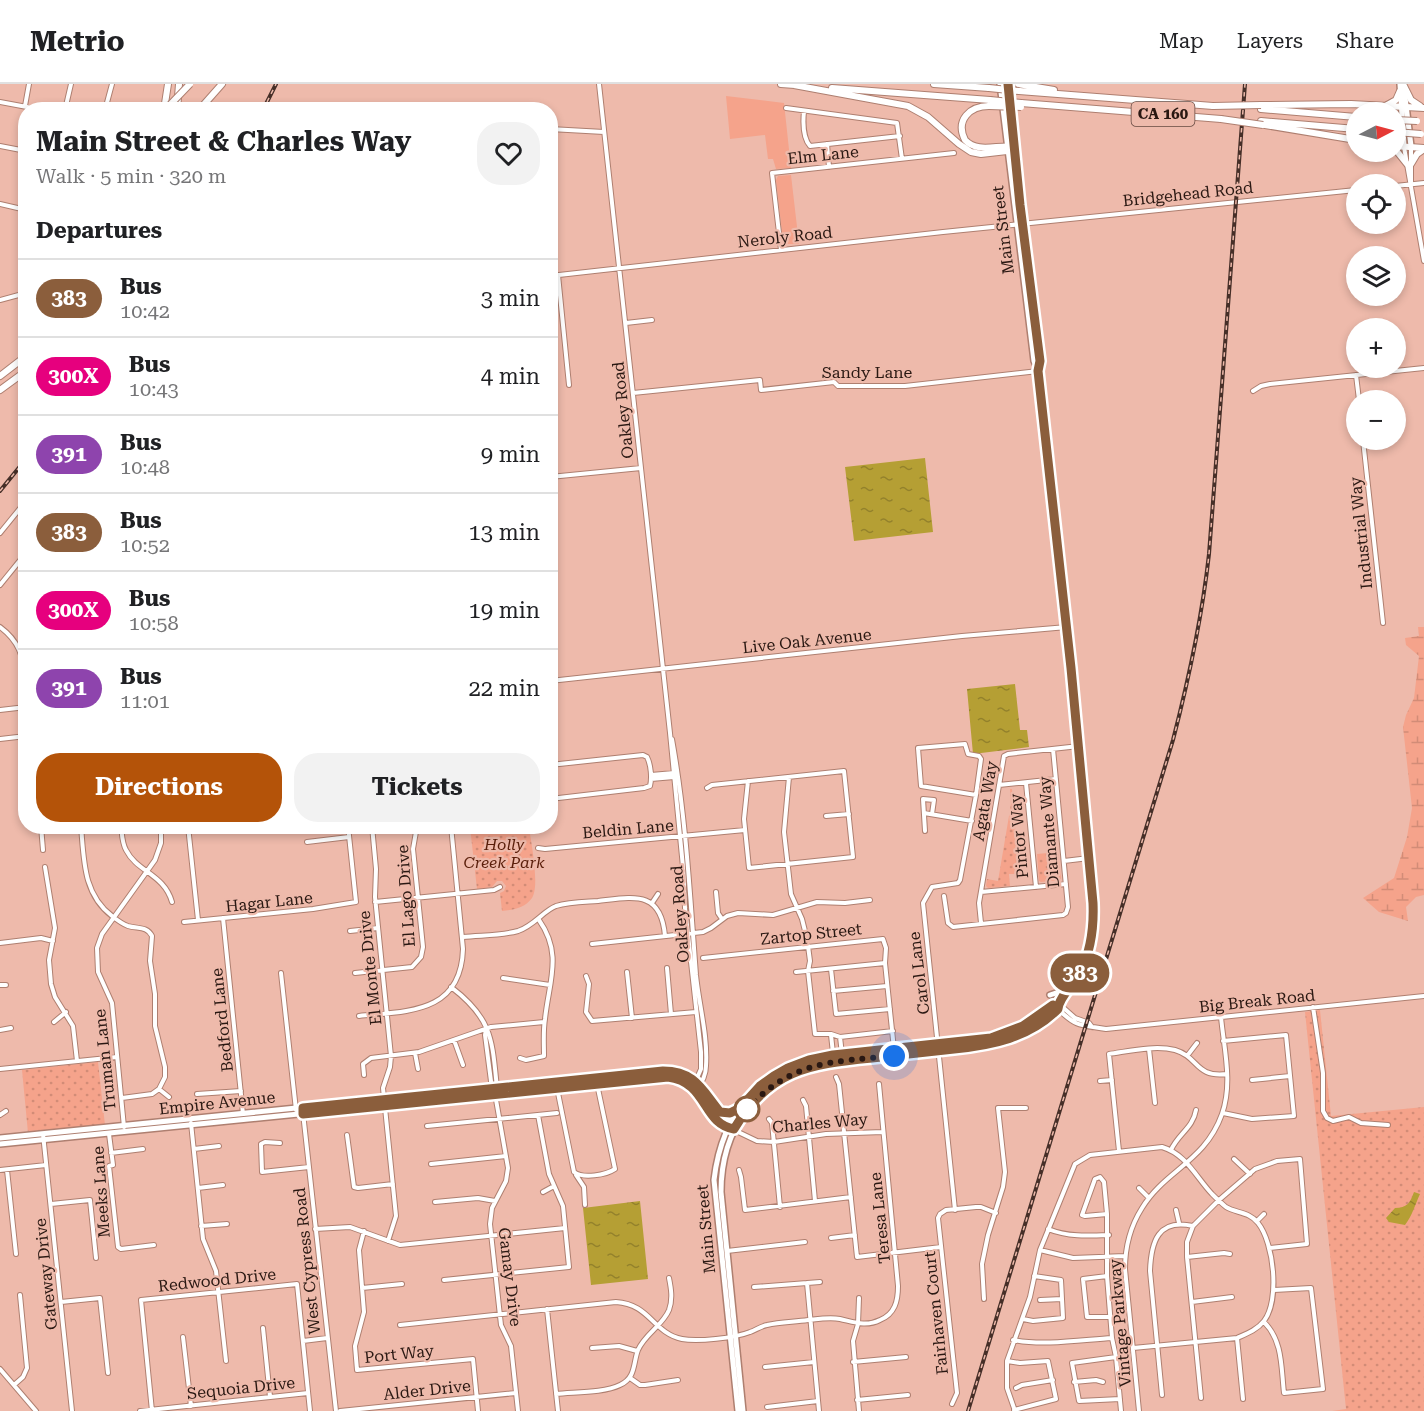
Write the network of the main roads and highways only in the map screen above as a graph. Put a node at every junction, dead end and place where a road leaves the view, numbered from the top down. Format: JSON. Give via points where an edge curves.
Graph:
{"nodes":[{"id":1,"x":168,"y":84,"type":"edge"},
{"id":2,"x":180,"y":84,"type":"edge"},
{"id":3,"x":190,"y":84,"type":"edge"},
{"id":4,"x":222,"y":84,"type":"edge"},
{"id":5,"x":782,"y":84,"type":"edge"},
{"id":6,"x":934,"y":84,"type":"edge"},
{"id":7,"x":1000,"y":84,"type":"edge"},
{"id":8,"x":1008,"y":84,"type":"edge"},
{"id":9,"x":794,"y":85,"type":"edge"},
{"id":10,"x":1019,"y":86,"type":"edge"},
{"id":11,"x":1401,"y":86,"type":"edge"},
{"id":12,"x":165,"y":102,"type":"edge"},
{"id":13,"x":172,"y":102,"type":"edge"},
{"id":14,"x":178,"y":102,"type":"edge"},
{"id":15,"x":206,"y":102,"type":"edge"},
{"id":16,"x":1391,"y":102,"type":"edge"},
{"id":17,"x":1403,"y":102,"type":"edge"},
{"id":18,"x":990,"y":103,"type":"junction"},
{"id":19,"x":1346,"y":106,"type":"edge"},
{"id":20,"x":1261,"y":107,"type":"junction"},
{"id":21,"x":1406,"y":107,"type":"edge"},
{"id":22,"x":1424,"y":108,"type":"edge"},
{"id":23,"x":1346,"y":116,"type":"edge"},
{"id":24,"x":1262,"y":123,"type":"junction"},
{"id":25,"x":1406,"y":126,"type":"edge"},
{"id":26,"x":1346,"y":128,"type":"edge"},
{"id":27,"x":1406,"y":133,"type":"edge"},
{"id":28,"x":1422,"y":134,"type":"edge"},
{"id":29,"x":1346,"y":138,"type":"edge"},
{"id":30,"x":1408,"y":146,"type":"joint"},
{"id":31,"x":1015,"y":147,"type":"junction"},
{"id":32,"x":1007,"y":148,"type":"junction"},
{"id":33,"x":1424,"y":149,"type":"edge"},
{"id":34,"x":1406,"y":160,"type":"edge"},
{"id":35,"x":18,"y":362,"type":"edge"},
{"id":36,"x":1038,"y":371,"type":"junction"},
{"id":37,"x":0,"y":376,"type":"edge"},
{"id":38,"x":18,"y":377,"type":"edge"},
{"id":39,"x":0,"y":390,"type":"edge"},
{"id":40,"x":1077,"y":978,"type":"junction"},
{"id":41,"x":1050,"y":995,"type":"dead end"},
{"id":42,"x":1056,"y":1005,"type":"junction"},
{"id":43,"x":836,"y":1059,"type":"junction"},
{"id":44,"x":578,"y":1080,"type":"junction"},
{"id":45,"x":696,"y":1086,"type":"junction"},
{"id":46,"x":558,"y":1088,"type":"junction"},
{"id":47,"x":495,"y":1090,"type":"junction"},
{"id":48,"x":740,"y":1108,"type":"junction"},
{"id":49,"x":720,"y":1112,"type":"junction"},
{"id":50,"x":728,"y":1125,"type":"junction"},
{"id":51,"x":125,"y":1129,"type":"junction"},
{"id":52,"x":734,"y":1129,"type":"junction"},
{"id":53,"x":0,"y":1138,"type":"edge"},
{"id":54,"x":44,"y":1138,"type":"junction"},
{"id":55,"x":0,"y":1144,"type":"edge"},
{"id":56,"x":733,"y":1335,"type":"junction"},
{"id":57,"x":738,"y":1411,"type":"edge"},
{"id":58,"x":743,"y":1411,"type":"edge"}],
"edges":[{"from":1,"to":12,"type":"highway"},
{"from":2,"to":14,"type":"highway"},
{"from":3,"to":13,"type":"highway","bridge":true},
{"from":4,"to":15,"type":"highway"},
{"from":5,"to":9,"type":"highway","number":"CA 160"},
{"from":6,"to":10,"type":"highway","number":"CA 160","bridge":true},
{"from":7,"to":32,"type":"main road","name":"Main Street"},
{"from":8,"to":31,"type":"main road","name":"Main Street"},
{"from":9,"to":18,"type":"highway","number":"CA 160"},
{"from":9,"to":32,"type":"highway","via":[[908,106],[928,117],[966,150],[981,153]]},
{"from":10,"to":20,"type":"highway","number":"CA 160","bridge":true},
{"from":11,"to":16,"type":"highway"},
{"from":11,"to":17,"type":"main road"},
{"from":11,"to":22,"type":"highway","via":[[1411,100]]},
{"from":18,"to":24,"type":"highway","number":"CA 160","bridge":true},
{"from":18,"to":32,"type":"highway","via":[[966,114],[963,135],[976,148]]},
{"from":19,"to":20,"type":"highway"},
{"from":20,"to":23,"type":"highway","number":"CA 160"},
{"from":21,"to":22,"type":"highway"},
{"from":24,"to":26,"type":"highway"},
{"from":24,"to":29,"type":"highway"},
{"from":25,"to":30,"type":"main road"},
{"from":27,"to":28,"type":"highway","bridge":true},
{"from":30,"to":33,"type":"highway"},
{"from":31,"to":32,"type":"highway"},
{"from":31,"to":36,"type":"main road","name":"Main Street","via":[[1040,361]]},
{"from":32,"to":36,"type":"main road","name":"Main Street"},
{"from":33,"to":34,"type":"highway","via":[[1409,164]]},
{"from":35,"to":37,"type":"highway"},
{"from":36,"to":40,"type":"main road","name":"Main Street","via":[[1093,903],[1089,949]]},
{"from":38,"to":39,"type":"highway"},
{"from":40,"to":41,"type":"main road"},
{"from":40,"to":42,"type":"main road","name":"Main Street"},
{"from":42,"to":43,"type":"main road","name":"Main Street","via":[[1034,1020],[991,1038],[842,1054]]},
{"from":42,"to":43,"type":"main road","name":"Main Street","via":[[1037,1026],[990,1045]]},
{"from":43,"to":48,"type":"main road","name":"Main Street","via":[[809,1060],[783,1070]]},
{"from":43,"to":52,"type":"main road","name":"Main Street","via":[[805,1068],[768,1088]]},
{"from":44,"to":45,"type":"main road","name":"Empire Avenue","via":[[673,1071],[685,1075]]},
{"from":44,"to":46,"type":"main road","via":[[559,1084]]},
{"from":44,"to":47,"type":"main road","name":"Empire Avenue"},
{"from":45,"to":46,"type":"main road","name":"Empire Avenue","via":[[668,1077]]},
{"from":45,"to":49,"type":"main road"},
{"from":45,"to":50,"type":"main road","via":[[708,1110]]},
{"from":46,"to":47,"type":"main road","name":"Empire Avenue"},
{"from":47,"to":51,"type":"main road","name":"Empire Avenue"},
{"from":48,"to":49,"type":"main road"},
{"from":48,"to":50,"type":"main road","name":"Main Street"},
{"from":49,"to":50,"type":"main road"},
{"from":50,"to":52,"type":"main road","name":"Charles Way"},
{"from":50,"to":56,"type":"main road","name":"Main Street","via":[[714,1180]]},
{"from":51,"to":54,"type":"main road","name":"Empire Avenue"},
{"from":51,"to":54,"type":"main road","name":"Empire Avenue","via":[[109,1134]]},
{"from":52,"to":56,"type":"main road","name":"Main Street","via":[[721,1176]]},
{"from":53,"to":54,"type":"main road","name":"Empire Avenue"},
{"from":54,"to":55,"type":"main road","name":"Empire Avenue"},
{"from":56,"to":57,"type":"main road","name":"Main Street"},
{"from":56,"to":58,"type":"main road","name":"Main Street"}]}
